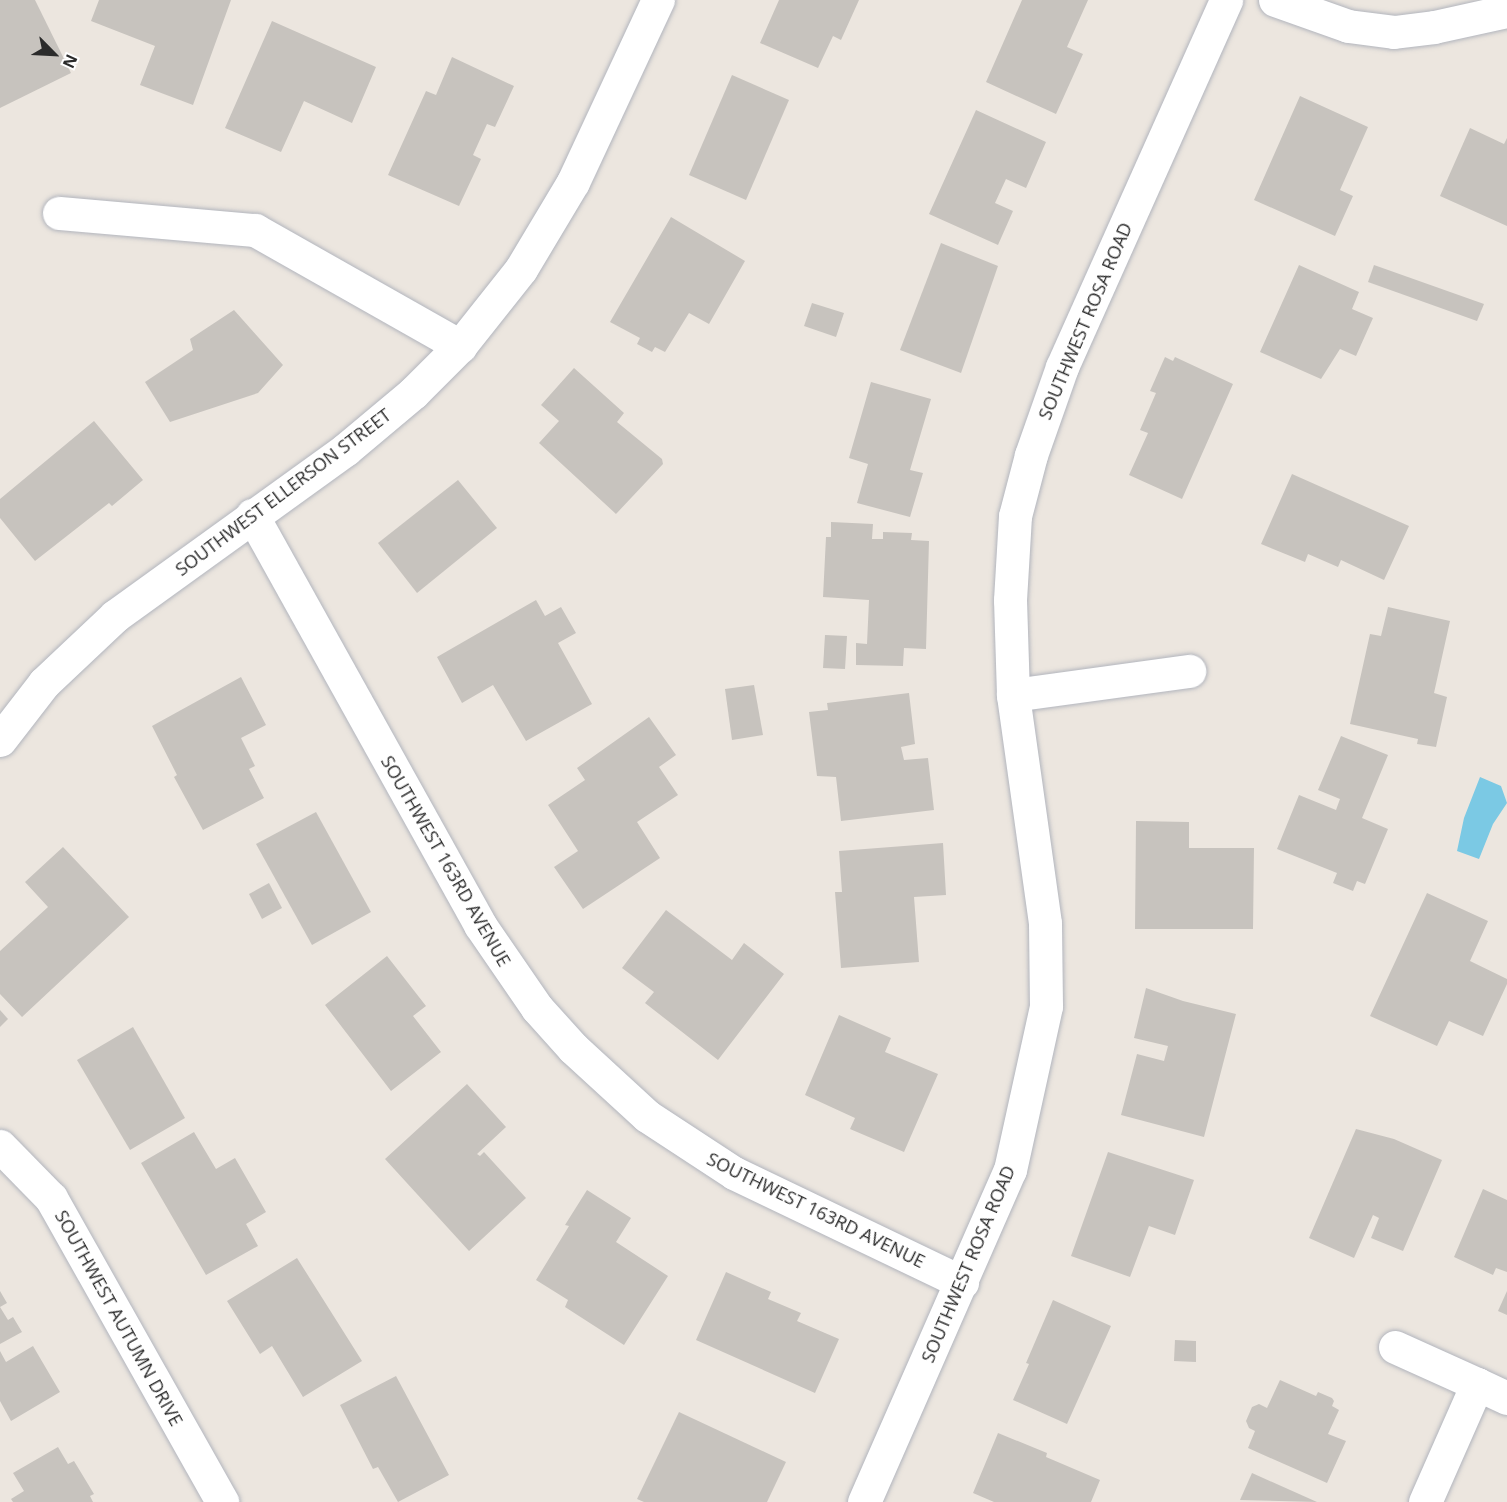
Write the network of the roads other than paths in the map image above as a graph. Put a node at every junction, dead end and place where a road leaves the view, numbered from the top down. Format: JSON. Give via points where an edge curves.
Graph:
{"nodes":[{"id":1,"x":658,"y":0,"type":"edge"},
{"id":2,"x":1226,"y":0,"type":"edge"},
{"id":3,"x":1275,"y":0,"type":"edge"},
{"id":4,"x":1507,"y":11,"type":"edge"},
{"id":5,"x":59,"y":213,"type":"dead end"},
{"id":6,"x":460,"y":346,"type":"junction"},
{"id":7,"x":252,"y":515,"type":"junction"},
{"id":8,"x":1189,"y":671,"type":"dead end"},
{"id":9,"x":1013,"y":695,"type":"junction"},
{"id":10,"x":0,"y":740,"type":"edge"},
{"id":11,"x":0,"y":1146,"type":"edge"},
{"id":12,"x":962,"y":1282,"type":"junction"},
{"id":13,"x":1395,"y":1347,"type":"dead end"},
{"id":14,"x":1477,"y":1384,"type":"junction"},
{"id":15,"x":1507,"y":1398,"type":"edge"},
{"id":16,"x":222,"y":1502,"type":"edge"},
{"id":17,"x":864,"y":1502,"type":"edge"},
{"id":18,"x":1425,"y":1502,"type":"edge"}],
"edges":[{"from":1,"to":6,"type":"street","name":"SOUTHWEST ELLERSON STREET","via":[[573,182],[521,269]]},
{"from":2,"to":9,"type":"street","name":"SOUTHWEST ROSA ROAD","via":[[1062,367],[1032,454],[1016,516],[1010,600]]},
{"from":3,"to":4,"type":"street","via":[[1348,26],[1394,32]]},
{"from":5,"to":6,"type":"street","via":[[255,230]]},
{"from":6,"to":7,"type":"street","name":"SOUTHWEST ELLERSON STREET","via":[[413,393],[345,450]]},
{"from":7,"to":10,"type":"street","name":"SOUTHWEST ELLERSON STREET","via":[[115,616],[44,683]]},
{"from":7,"to":12,"type":"street","name":"SOUTHWEST 163RD AVENUE","via":[[480,925],[537,1008],[566,1040],[647,1116],[700,1153]]},
{"from":8,"to":9,"type":"street"},
{"from":9,"to":12,"type":"street","name":"SOUTHWEST ROSA ROAD","via":[[1046,922],[1046,1006],[1010,1170]]},
{"from":11,"to":16,"type":"street","name":"SOUTHWEST AUTUMN DRIVE","via":[[51,1198]]},
{"from":12,"to":17,"type":"street","name":"SOUTHWEST ROSA ROAD"},
{"from":13,"to":14,"type":"street"},
{"from":14,"to":15,"type":"street"},
{"from":14,"to":18,"type":"street"}]}
